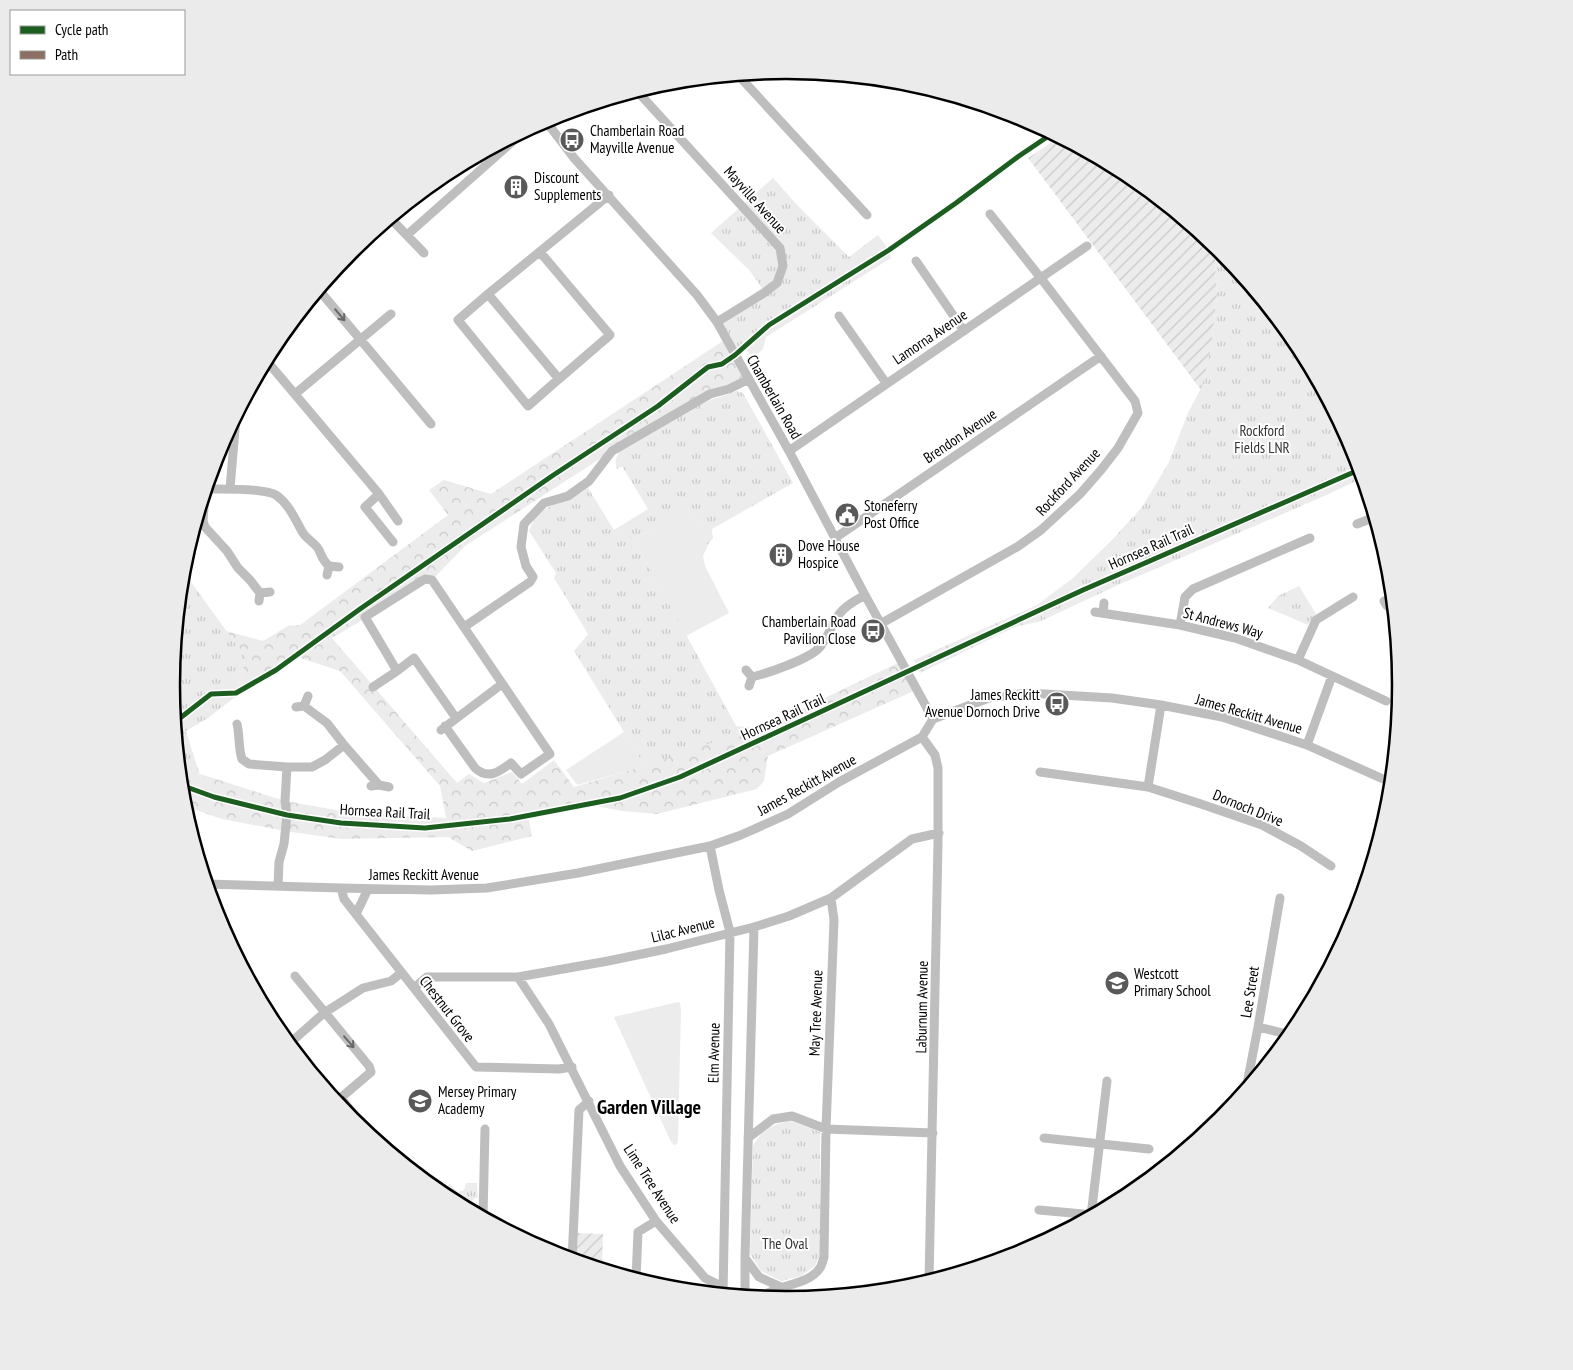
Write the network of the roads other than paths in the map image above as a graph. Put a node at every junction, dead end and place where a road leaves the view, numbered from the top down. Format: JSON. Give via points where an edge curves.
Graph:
{"nodes":[{"id":1,"x":743,"y":80,"type":"edge"},
{"id":2,"x":642,"y":96,"type":"edge"},
{"id":3,"x":550,"y":127,"type":"edge"},
{"id":4,"x":503,"y":149,"type":"edge"},
{"id":5,"x":608,"y":195,"type":"junction"},
{"id":6,"x":990,"y":214,"type":"dead end"},
{"id":7,"x":867,"y":215,"type":"dead end"},
{"id":8,"x":395,"y":223,"type":"edge"},
{"id":9,"x":407,"y":236,"type":"junction"},
{"id":10,"x":1087,"y":246,"type":"dead end"},
{"id":11,"x":540,"y":252,"type":"junction"},
{"id":12,"x":424,"y":253,"type":"dead end"},
{"id":13,"x":916,"y":261,"type":"dead end"},
{"id":14,"x":1040,"y":277,"type":"junction"},
{"id":15,"x":488,"y":294,"type":"junction"},
{"id":16,"x":323,"y":295,"type":"edge"},
{"id":17,"x":391,"y":314,"type":"dead end"},
{"id":18,"x":839,"y":316,"type":"dead end"},
{"id":19,"x":717,"y":322,"type":"junction"},
{"id":20,"x":964,"y":331,"type":"junction"},
{"id":21,"x":361,"y":340,"type":"junction"},
{"id":22,"x":1101,"y":356,"type":"junction"},
{"id":23,"x":271,"y":366,"type":"edge"},
{"id":24,"x":561,"y":377,"type":"junction"},
{"id":25,"x":749,"y":379,"type":"junction"},
{"id":26,"x":886,"y":384,"type":"junction"},
{"id":27,"x":295,"y":394,"type":"junction"},
{"id":28,"x":431,"y":424,"type":"dead end"},
{"id":29,"x":234,"y":435,"type":"edge"},
{"id":30,"x":789,"y":451,"type":"junction"},
{"id":31,"x":212,"y":489,"type":"edge"},
{"id":32,"x":230,"y":489,"type":"junction"},
{"id":33,"x":379,"y":494,"type":"junction"},
{"id":34,"x":1369,"y":519,"type":"edge"},
{"id":35,"x":203,"y":521,"type":"edge"},
{"id":36,"x":398,"y":521,"type":"dead end"},
{"id":37,"x":1357,"y":524,"type":"dead end"},
{"id":38,"x":835,"y":538,"type":"junction"},
{"id":39,"x":1310,"y":538,"type":"dead end"},
{"id":40,"x":393,"y":542,"type":"dead end"},
{"id":41,"x":339,"y":566,"type":"dead end"},
{"id":42,"x":270,"y":592,"type":"dead end"},
{"id":43,"x":865,"y":595,"type":"junction"},
{"id":44,"x":1351,"y":602,"type":"dead end"},
{"id":45,"x":1104,"y":603,"type":"dead end"},
{"id":46,"x":882,"y":623,"type":"junction"},
{"id":47,"x":1180,"y":625,"type":"junction"},
{"id":48,"x":464,"y":627,"type":"junction"},
{"id":49,"x":1298,"y":660,"type":"junction"},
{"id":50,"x":746,"y":670,"type":"dead end"},
{"id":51,"x":397,"y":671,"type":"junction"},
{"id":52,"x":1332,"y":676,"type":"junction"},
{"id":53,"x":752,"y":677,"type":"junction"},
{"id":54,"x":502,"y":684,"type":"junction"},
{"id":55,"x":749,"y":686,"type":"dead end"},
{"id":56,"x":373,"y":687,"type":"dead end"},
{"id":57,"x":308,"y":696,"type":"dead end"},
{"id":58,"x":1386,"y":701,"type":"dead end"},
{"id":59,"x":1162,"y":706,"type":"junction"},
{"id":60,"x":456,"y":718,"type":"junction"},
{"id":61,"x":933,"y":719,"type":"junction"},
{"id":62,"x":236,"y":722,"type":"dead end"},
{"id":63,"x":922,"y":737,"type":"junction"},
{"id":64,"x":344,"y":744,"type":"junction"},
{"id":65,"x":1307,"y":744,"type":"junction"},
{"id":66,"x":287,"y":767,"type":"junction"},
{"id":67,"x":1045,"y":770,"type":"dead end"},
{"id":68,"x":1385,"y":780,"type":"edge"},
{"id":69,"x":389,"y":787,"type":"dead end"},
{"id":70,"x":1148,"y":787,"type":"junction"},
{"id":71,"x":938,"y":833,"type":"junction"},
{"id":72,"x":710,"y":846,"type":"junction"},
{"id":73,"x":1331,"y":866,"type":"dead end"},
{"id":74,"x":214,"y":884,"type":"edge"},
{"id":75,"x":278,"y":886,"type":"junction"},
{"id":76,"x":341,"y":888,"type":"junction"},
{"id":77,"x":368,"y":889,"type":"junction"},
{"id":78,"x":831,"y":898,"type":"junction"},
{"id":79,"x":1280,"y":898,"type":"dead end"},
{"id":80,"x":356,"y":914,"type":"junction"},
{"id":81,"x":754,"y":927,"type":"junction"},
{"id":82,"x":730,"y":932,"type":"junction"},
{"id":83,"x":402,"y":973,"type":"junction"},
{"id":84,"x":295,"y":976,"type":"dead end"},
{"id":85,"x":518,"y":977,"type":"junction"},
{"id":86,"x":414,"y":988,"type":"junction"},
{"id":87,"x":324,"y":1013,"type":"junction"},
{"id":88,"x":1258,"y":1027,"type":"junction"},
{"id":89,"x":1283,"y":1033,"type":"edge"},
{"id":90,"x":295,"y":1039,"type":"edge"},
{"id":91,"x":572,"y":1067,"type":"junction"},
{"id":92,"x":1248,"y":1077,"type":"edge"},
{"id":93,"x":1107,"y":1081,"type":"dead end"},
{"id":94,"x":342,"y":1097,"type":"edge"},
{"id":95,"x":589,"y":1101,"type":"junction"},
{"id":96,"x":485,"y":1129,"type":"dead end"},
{"id":97,"x":826,"y":1129,"type":"junction"},
{"id":98,"x":933,"y":1133,"type":"junction"},
{"id":99,"x":748,"y":1138,"type":"junction"},
{"id":100,"x":1044,"y":1138,"type":"dead end"},
{"id":101,"x":1100,"y":1144,"type":"junction"},
{"id":102,"x":1149,"y":1149,"type":"dead end"},
{"id":103,"x":1093,"y":1208,"type":"edge"},
{"id":104,"x":483,"y":1210,"type":"edge"},
{"id":105,"x":1039,"y":1210,"type":"dead end"},
{"id":106,"x":1082,"y":1214,"type":"edge"},
{"id":107,"x":656,"y":1221,"type":"junction"},
{"id":108,"x":572,"y":1252,"type":"edge"},
{"id":109,"x":745,"y":1258,"type":"junction"},
{"id":110,"x":636,"y":1272,"type":"edge"},
{"id":111,"x":929,"y":1274,"type":"edge"},
{"id":112,"x":718,"y":1287,"type":"edge"},
{"id":113,"x":781,"y":1287,"type":"junction"},
{"id":114,"x":723,"y":1288,"type":"edge"},
{"id":115,"x":745,"y":1290,"type":"edge"},
{"id":116,"x":774,"y":1291,"type":"edge"}],
"edges":[{"from":1,"to":7,"type":"street"},
{"from":2,"to":19,"type":"street","name":"Mayville Avenue","via":[[780,248],[783,266],[777,283]]},
{"from":3,"to":5,"type":"street","name":"Chamberlain Road"},
{"from":4,"to":9,"type":"street"},
{"from":5,"to":11,"type":"street"},
{"from":5,"to":19,"type":"street","name":"Chamberlain Road"},
{"from":6,"to":14,"type":"street","name":"Rockford Avenue"},
{"from":8,"to":9,"type":"street"},
{"from":9,"to":12,"type":"street"},
{"from":10,"to":14,"type":"street","name":"Lamorna Avenue"},
{"from":11,"to":15,"type":"street"},
{"from":11,"to":24,"type":"street","via":[[610,335]]},
{"from":13,"to":20,"type":"street"},
{"from":14,"to":20,"type":"street","name":"Lamorna Avenue"},
{"from":14,"to":22,"type":"street","name":"Rockford Avenue"},
{"from":15,"to":24,"type":"street","via":[[559,379]]},
{"from":15,"to":24,"type":"street","via":[[458,320],[528,406]]},
{"from":16,"to":21,"type":"street","one_way":true},
{"from":17,"to":21,"type":"street"},
{"from":18,"to":26,"type":"street"},
{"from":19,"to":25,"type":"street","name":"Chamberlain Road"},
{"from":20,"to":26,"type":"street","name":"Lamorna Avenue"},
{"from":21,"to":27,"type":"street"},
{"from":21,"to":28,"type":"street"},
{"from":22,"to":38,"type":"street","name":"Brendon Avenue"},
{"from":22,"to":46,"type":"street","name":"Rockford Avenue","via":[[1135,401],[1138,412],[1118,448],[1101,470],[1041,530],[1017,547]]},
{"from":23,"to":27,"type":"street"},
{"from":25,"to":30,"type":"street","name":"Chamberlain Road"},
{"from":25,"to":48,"type":"street","via":[[710,394],[612,450],[590,480],[568,496],[544,502],[524,524],[521,547],[533,577],[530,582]]},
{"from":26,"to":30,"type":"street","name":"Lamorna Avenue"},
{"from":27,"to":33,"type":"street"},
{"from":29,"to":32,"type":"street"},
{"from":30,"to":38,"type":"street","name":"Chamberlain Road"},
{"from":31,"to":32,"type":"street"},
{"from":32,"to":41,"type":"street","via":[[277,496],[318,548],[328,571]]},
{"from":33,"to":36,"type":"street"},
{"from":33,"to":40,"type":"street","via":[[364,507]]},
{"from":34,"to":37,"type":"street"},
{"from":35,"to":42,"type":"street","via":[[260,597]]},
{"from":38,"to":43,"type":"street","name":"Chamberlain Road"},
{"from":39,"to":47,"type":"street","via":[[1303,545],[1193,588],[1185,597]]},
{"from":43,"to":46,"type":"street","name":"Chamberlain Road"},
{"from":43,"to":53,"type":"street","via":[[839,614],[818,649],[772,672]]},
{"from":44,"to":49,"type":"street","via":[[1316,620]]},
{"from":45,"to":47,"type":"street","name":"St Andrews Way","via":[[1099,613]]},
{"from":46,"to":61,"type":"street","name":"Chamberlain Road"},
{"from":47,"to":49,"type":"street","name":"St Andrews Way","via":[[1235,638]]},
{"from":48,"to":51,"type":"street","via":[[432,580],[425,579],[389,601],[365,617]]},
{"from":48,"to":54,"type":"street"},
{"from":49,"to":52,"type":"street","name":"St Andrews Way"},
{"from":50,"to":53,"type":"street"},
{"from":51,"to":56,"type":"street"},
{"from":51,"to":60,"type":"street","via":[[414,658]]},
{"from":52,"to":58,"type":"street","name":"St Andrews Way"},
{"from":52,"to":65,"type":"street"},
{"from":53,"to":55,"type":"street"},
{"from":54,"to":60,"type":"street"},
{"from":54,"to":60,"type":"street","via":[[550,754],[521,774],[511,763],[491,774],[480,773],[443,728]]},
{"from":57,"to":64,"type":"street","via":[[300,707],[327,723]]},
{"from":59,"to":61,"type":"street","name":"James Reckitt Avenue","via":[[1112,698],[1028,693],[989,698]]},
{"from":59,"to":65,"type":"street","name":"James Reckitt Avenue","via":[[1222,717]]},
{"from":59,"to":70,"type":"street"},
{"from":61,"to":63,"type":"street"},
{"from":62,"to":66,"type":"street","via":[[242,759],[249,764]]},
{"from":63,"to":71,"type":"street","name":"Laburnum Avenue","via":[[935,755],[938,768]]},
{"from":63,"to":72,"type":"street","name":"James Reckitt Avenue","via":[[788,814]]},
{"from":64,"to":66,"type":"street","via":[[312,767]]},
{"from":64,"to":69,"type":"street","via":[[375,785]]},
{"from":65,"to":68,"type":"street","name":"James Reckitt Avenue"},
{"from":66,"to":75,"type":"street","via":[[284,844]]},
{"from":67,"to":70,"type":"street","name":"Dornoch Drive"},
{"from":70,"to":73,"type":"street","name":"Dornoch Drive","via":[[1262,825]]},
{"from":71,"to":78,"type":"street","name":"Lilac Avenue","via":[[912,839]]},
{"from":71,"to":98,"type":"street","name":"Laburnum Avenue"},
{"from":72,"to":77,"type":"street","name":"James Reckitt Avenue","via":[[487,888]]},
{"from":72,"to":82,"type":"street","name":"Elm Avenue"},
{"from":74,"to":75,"type":"street","name":"James Reckitt Avenue"},
{"from":75,"to":76,"type":"street","name":"James Reckitt Avenue"},
{"from":76,"to":77,"type":"street","name":"James Reckitt Avenue"},
{"from":76,"to":80,"type":"street","name":"Chestnut Grove","via":[[344,899]]},
{"from":77,"to":80,"type":"street"},
{"from":78,"to":81,"type":"street","name":"Lilac Avenue"},
{"from":78,"to":97,"type":"street","name":"May Tree Avenue","via":[[834,920]]},
{"from":79,"to":88,"type":"street","name":"Lee Street"},
{"from":80,"to":83,"type":"street","name":"Chestnut Grove"},
{"from":81,"to":82,"type":"street","name":"Lilac Avenue"},
{"from":81,"to":99,"type":"street"},
{"from":82,"to":85,"type":"street","name":"Lilac Avenue","via":[[666,949]]},
{"from":82,"to":114,"type":"street","name":"Elm Avenue"},
{"from":83,"to":86,"type":"street","name":"Chestnut Grove"},
{"from":83,"to":87,"type":"street","via":[[391,981],[363,988]]},
{"from":84,"to":87,"type":"street"},
{"from":85,"to":86,"type":"street","name":"Lilac Avenue","via":[[428,977]]},
{"from":85,"to":91,"type":"street","name":"Lime Tree Avenue"},
{"from":86,"to":91,"type":"street","name":"Chestnut Grove","via":[[476,1067]]},
{"from":87,"to":90,"type":"street"},
{"from":87,"to":94,"type":"street","one_way":true,"via":[[371,1072]]},
{"from":88,"to":89,"type":"street"},
{"from":88,"to":92,"type":"street","name":"Lee Street"},
{"from":91,"to":95,"type":"street","name":"Lime Tree Avenue"},
{"from":93,"to":101,"type":"street"},
{"from":95,"to":107,"type":"street","name":"Lime Tree Avenue","via":[[620,1166]]},
{"from":95,"to":108,"type":"street","via":[[579,1110]]},
{"from":96,"to":104,"type":"street"},
{"from":97,"to":98,"type":"street"},
{"from":97,"to":99,"type":"street","via":[[792,1116],[773,1119]]},
{"from":97,"to":113,"type":"street","via":[[824,1257],[819,1269],[803,1281]]},
{"from":98,"to":111,"type":"street","name":"Laburnum Avenue"},
{"from":99,"to":109,"type":"street"},
{"from":100,"to":101,"type":"street"},
{"from":101,"to":102,"type":"street"},
{"from":101,"to":103,"type":"street"},
{"from":105,"to":106,"type":"street"},
{"from":107,"to":110,"type":"street","via":[[638,1232]]},
{"from":107,"to":112,"type":"street","name":"Lime Tree Avenue","via":[[705,1278]]},
{"from":109,"to":113,"type":"street","via":[[759,1277]]},
{"from":109,"to":115,"type":"street"},
{"from":113,"to":116,"type":"street"}]}
